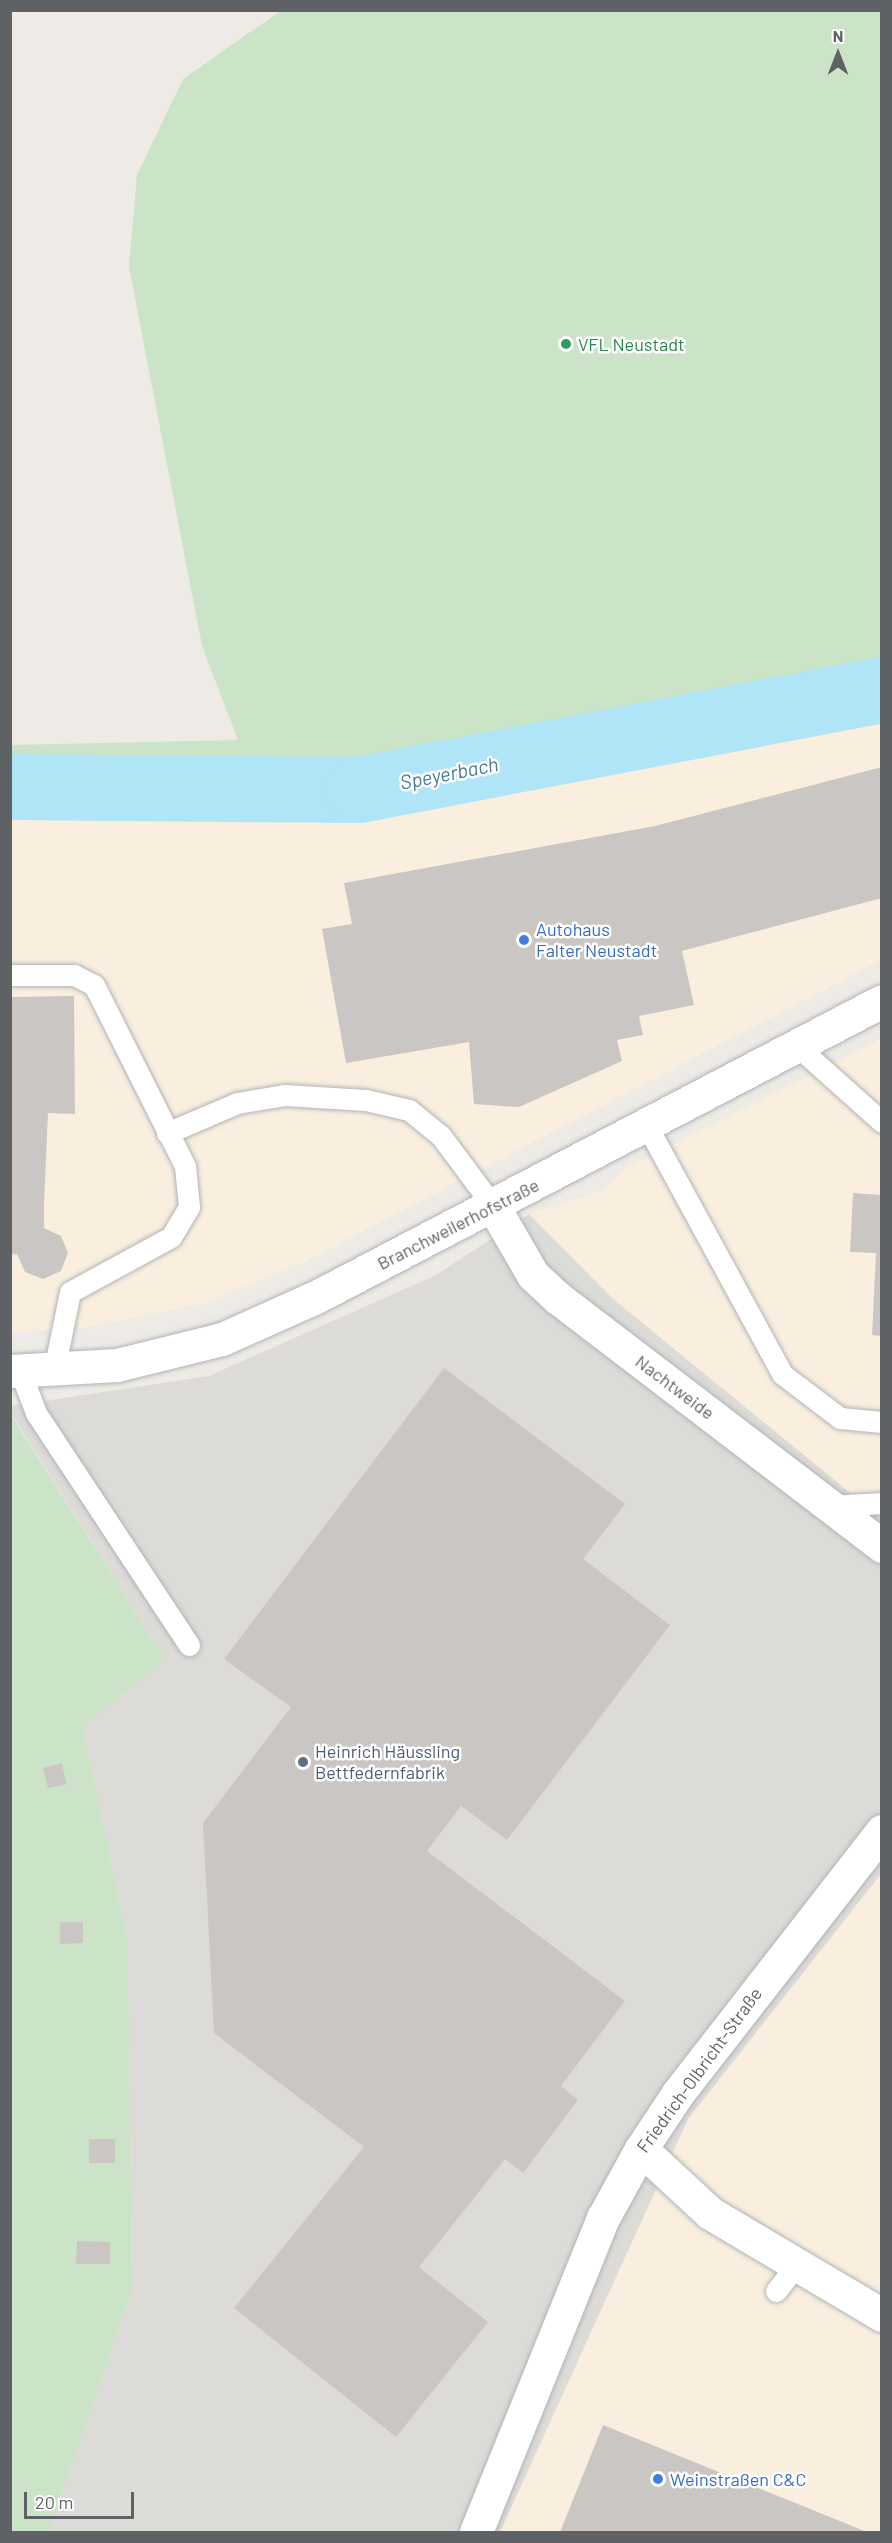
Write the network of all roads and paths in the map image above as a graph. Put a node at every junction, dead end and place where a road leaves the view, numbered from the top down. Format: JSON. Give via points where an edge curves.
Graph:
{"nodes":[{"id":1,"x":10,"y":975,"type":"edge"},
{"id":2,"x":882,"y":1002,"type":"edge"},
{"id":3,"x":797,"y":1046,"type":"junction"},
{"id":4,"x":882,"y":1122,"type":"edge"},
{"id":5,"x":647,"y":1126,"type":"junction"},
{"id":6,"x":167,"y":1133,"type":"junction"},
{"id":7,"x":493,"y":1206,"type":"junction"},
{"id":8,"x":54,"y":1370,"type":"junction"},
{"id":9,"x":15,"y":1371,"type":"edge"},
{"id":10,"x":882,"y":1422,"type":"edge"},
{"id":11,"x":882,"y":1503,"type":"edge"},
{"id":12,"x":830,"y":1506,"type":"junction"},
{"id":13,"x":882,"y":1546,"type":"edge"},
{"id":14,"x":189,"y":1645,"type":"dead end"},
{"id":15,"x":882,"y":1832,"type":"edge"},
{"id":16,"x":640,"y":2149,"type":"junction"},
{"id":17,"x":797,"y":2264,"type":"junction"},
{"id":18,"x":776,"y":2291,"type":"dead end"},
{"id":19,"x":882,"y":2315,"type":"edge"},
{"id":20,"x":476,"y":2532,"type":"edge"}],
"edges":[{"from":1,"to":6,"type":"lane","via":[[74,975],[94,985]]},
{"from":2,"to":3,"type":"street","name":"Branchweilerhofstraße"},
{"from":3,"to":4,"type":"lane"},
{"from":3,"to":5,"type":"street","name":"Branchweilerhofstraße"},
{"from":5,"to":7,"type":"street","name":"Branchweilerhofstraße"},
{"from":5,"to":10,"type":"lane","via":[[782,1374],[840,1418]]},
{"from":6,"to":7,"type":"lane","via":[[246,1102],[285,1095],[366,1100],[409,1110],[441,1136]]},
{"from":6,"to":8,"type":"lane","via":[[185,1166],[189,1207],[171,1237],[70,1292]]},
{"from":7,"to":8,"type":"street","name":"Branchweilerhofstraße","via":[[318,1296],[222,1339],[117,1365]]},
{"from":7,"to":12,"type":"street","name":"Nachtweide","via":[[533,1275],[559,1299]]},
{"from":8,"to":9,"type":"street","name":"Branchweilerhofstraße"},
{"from":9,"to":14,"type":"lane","via":[[36,1413]]},
{"from":11,"to":12,"type":"lane"},
{"from":12,"to":13,"type":"street","name":"Nachtweide"},
{"from":15,"to":16,"type":"street","name":"Friedrich-Olbricht-Straße","via":[[692,2074]]},
{"from":16,"to":17,"type":"street","via":[[710,2213]]},
{"from":16,"to":20,"type":"street","name":"Friedrich-Olbricht-Straße","via":[[603,2218]]},
{"from":17,"to":18,"type":"lane"},
{"from":17,"to":19,"type":"street"}]}
